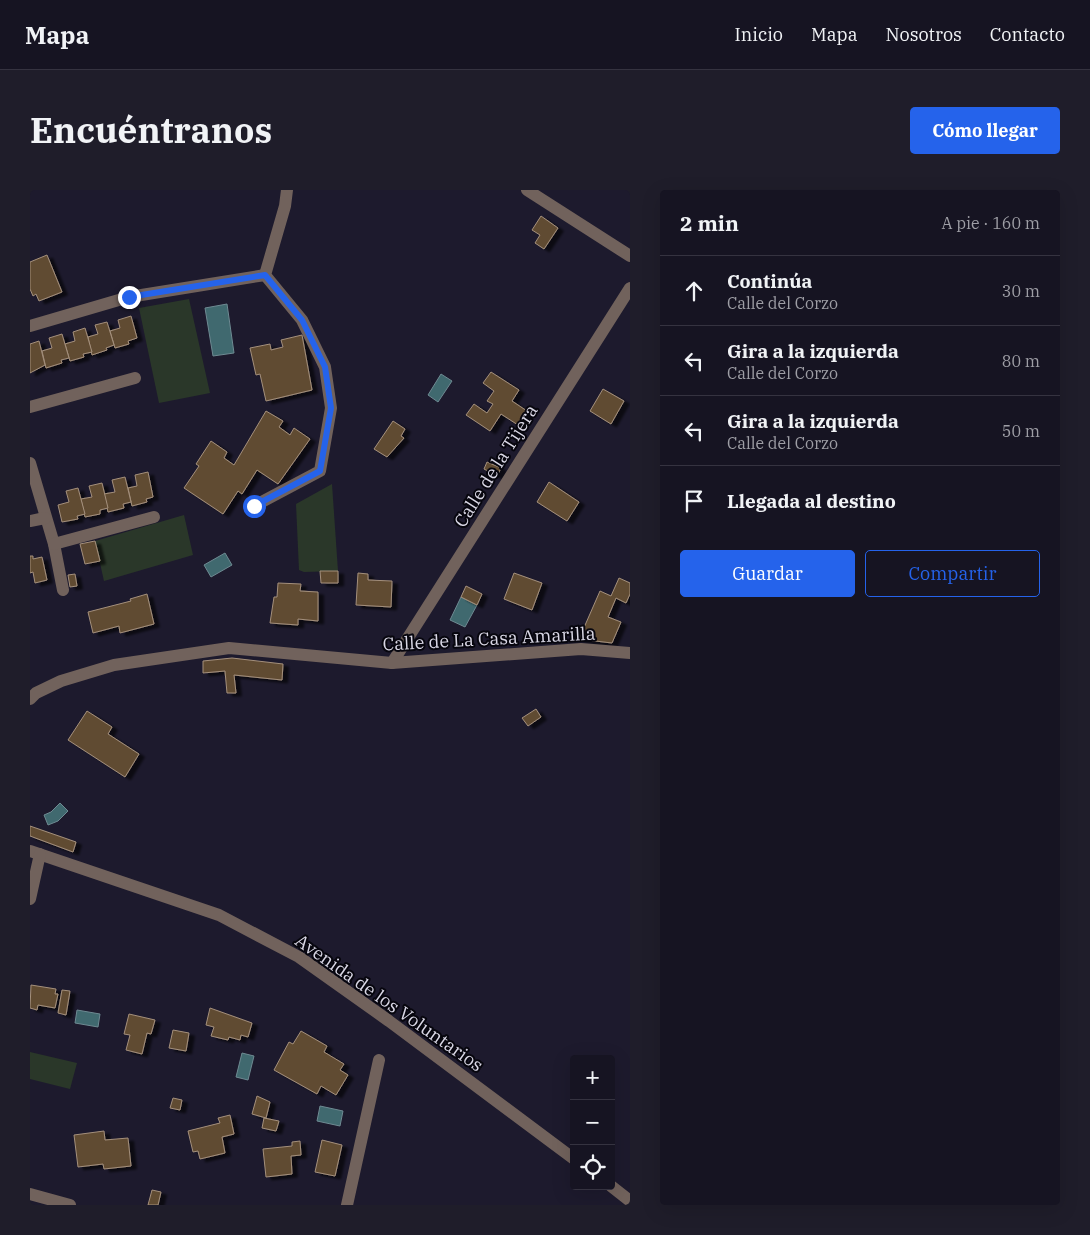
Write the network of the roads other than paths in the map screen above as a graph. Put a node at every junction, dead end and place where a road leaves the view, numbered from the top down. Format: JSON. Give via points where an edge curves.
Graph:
{"nodes":[{"id":1,"x":287,"y":190,"type":"edge"},
{"id":2,"x":526,"y":190,"type":"edge"},
{"id":3,"x":630,"y":256,"type":"edge"},
{"id":4,"x":265,"y":275,"type":"junction"},
{"id":5,"x":630,"y":288,"type":"edge"},
{"id":6,"x":30,"y":326,"type":"edge"},
{"id":7,"x":135,"y":378,"type":"dead end"},
{"id":8,"x":30,"y":407,"type":"edge"},
{"id":9,"x":30,"y":463,"type":"edge"},
{"id":10,"x":254,"y":506,"type":"dead end"},
{"id":11,"x":154,"y":517,"type":"dead end"},
{"id":12,"x":45,"y":518,"type":"junction"},
{"id":13,"x":30,"y":521,"type":"edge"},
{"id":14,"x":54,"y":544,"type":"junction"},
{"id":15,"x":63,"y":590,"type":"dead end"},
{"id":16,"x":630,"y":653,"type":"edge"},
{"id":17,"x":392,"y":663,"type":"junction"},
{"id":18,"x":30,"y":699,"type":"edge"},
{"id":19,"x":35,"y":852,"type":"edge"},
{"id":20,"x":30,"y":899,"type":"edge"},
{"id":21,"x":379,"y":1060,"type":"dead end"},
{"id":22,"x":570,"y":1156,"type":"edge"},
{"id":23,"x":615,"y":1189,"type":"edge"},
{"id":24,"x":30,"y":1194,"type":"edge"},
{"id":25,"x":630,"y":1201,"type":"edge"},
{"id":26,"x":70,"y":1205,"type":"edge"},
{"id":27,"x":347,"y":1205,"type":"edge"}],
"edges":[{"from":1,"to":4,"type":"street"},
{"from":2,"to":3,"type":"street"},
{"from":4,"to":6,"type":"street","via":[[129,297]]},
{"from":4,"to":10,"type":"street","via":[[302,320],[325,367],[331,408],[320,471]]},
{"from":5,"to":17,"type":"street","name":"Calle de la Tijera"},
{"from":7,"to":8,"type":"street"},
{"from":9,"to":12,"type":"street"},
{"from":11,"to":14,"type":"street"},
{"from":12,"to":13,"type":"street"},
{"from":12,"to":14,"type":"street"},
{"from":14,"to":15,"type":"street"},
{"from":16,"to":17,"type":"street","name":"Calle de La Casa Amarilla","via":[[580,648]]},
{"from":17,"to":18,"type":"street","name":"Calle de La Casa Amarilla","via":[[229,648],[114,665],[61,681]]},
{"from":19,"to":20,"type":"street"},
{"from":19,"to":22,"type":"street","name":"Avenida de los Voluntarios","via":[[219,915],[299,957]]},
{"from":21,"to":27,"type":"street"},
{"from":23,"to":25,"type":"street"},
{"from":24,"to":26,"type":"street"}]}
